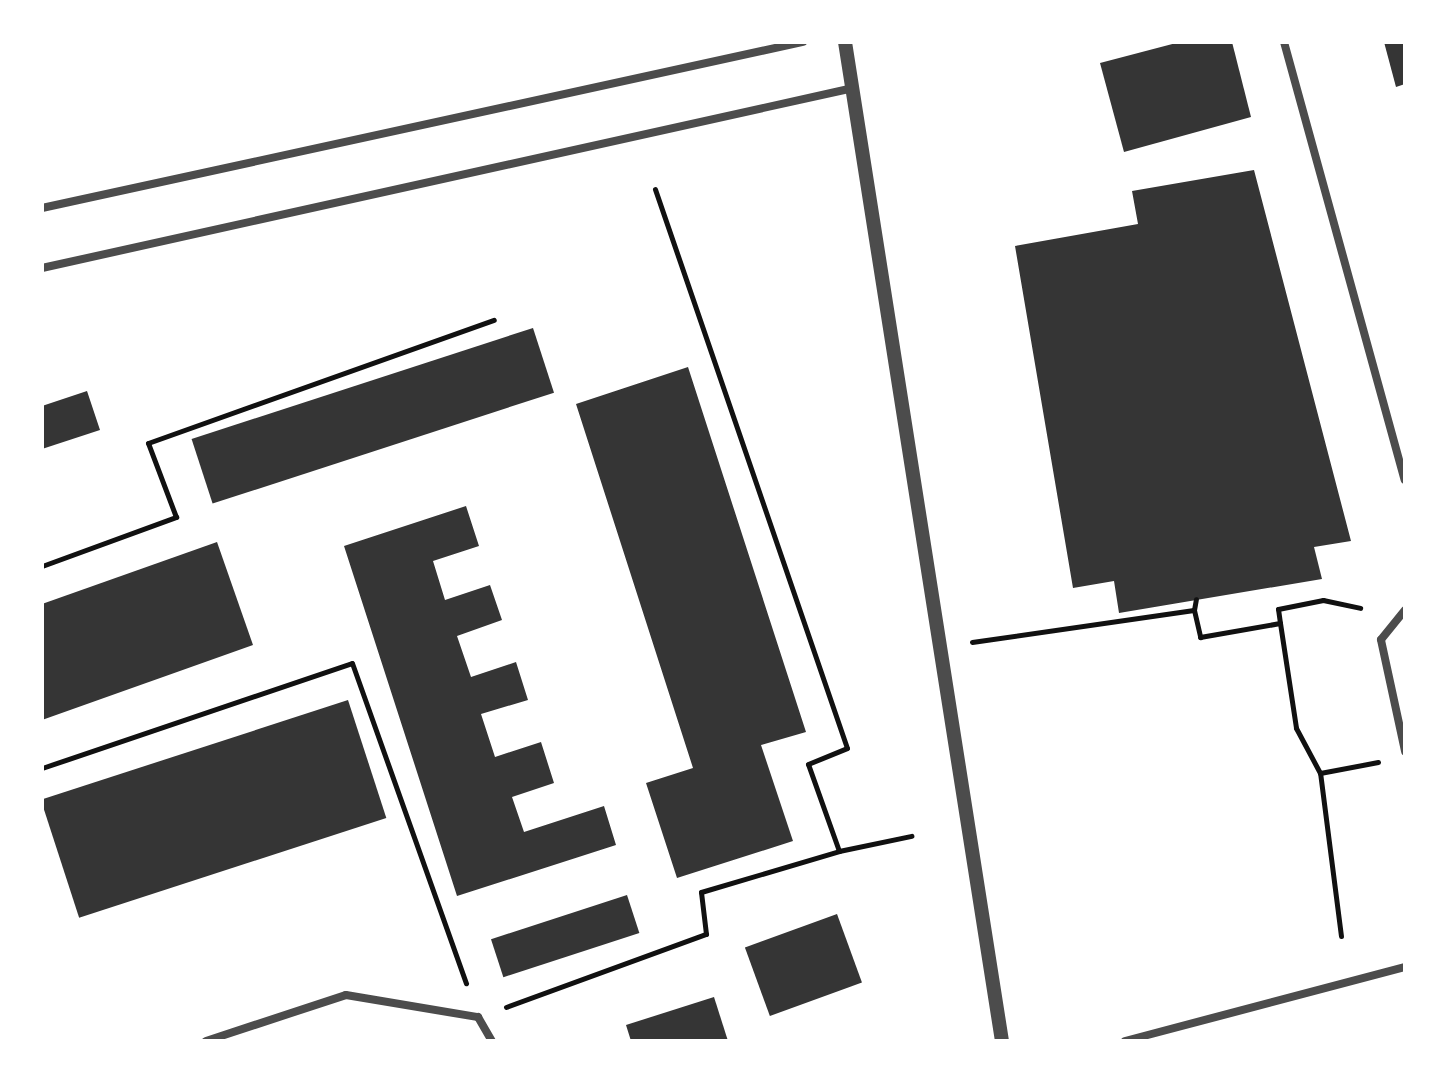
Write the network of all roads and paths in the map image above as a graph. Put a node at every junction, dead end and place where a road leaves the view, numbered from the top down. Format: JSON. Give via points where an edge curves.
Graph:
{"nodes":[{"id":1,"x":803,"y":42,"type":"edge"},
{"id":2,"x":845,"y":42,"type":"edge"},
{"id":3,"x":1284,"y":42,"type":"edge"},
{"id":4,"x":853,"y":88,"type":"junction"},
{"id":5,"x":655,"y":189,"type":"dead end"},
{"id":6,"x":42,"y":208,"type":"edge"},
{"id":7,"x":42,"y":268,"type":"edge"},
{"id":8,"x":494,"y":320,"type":"dead end"},
{"id":9,"x":1405,"y":480,"type":"edge"},
{"id":10,"x":42,"y":566,"type":"edge"},
{"id":11,"x":1196,"y":599,"type":"dead end"},
{"id":12,"x":1360,"y":608,"type":"dead end"},
{"id":13,"x":1194,"y":610,"type":"junction"},
{"id":14,"x":1405,"y":610,"type":"edge"},
{"id":15,"x":1280,"y":623,"type":"junction"},
{"id":16,"x":1001,"y":639,"type":"dead end"},
{"id":17,"x":1405,"y":751,"type":"edge"},
{"id":18,"x":1379,"y":762,"type":"dead end"},
{"id":19,"x":42,"y":768,"type":"edge"},
{"id":20,"x":1320,"y":773,"type":"junction"},
{"id":21,"x":911,"y":836,"type":"dead end"},
{"id":22,"x":839,"y":851,"type":"junction"},
{"id":23,"x":1341,"y":936,"type":"dead end"},
{"id":24,"x":1405,"y":967,"type":"edge"},
{"id":25,"x":478,"y":1017,"type":"junction"},
{"id":26,"x":206,"y":1041,"type":"edge"},
{"id":27,"x":492,"y":1041,"type":"edge"},
{"id":28,"x":1002,"y":1041,"type":"edge"},
{"id":29,"x":1125,"y":1041,"type":"edge"}],
"edges":[{"from":1,"to":6,"type":"street"},
{"from":2,"to":4,"type":"street"},
{"from":3,"to":9,"type":"street"},
{"from":4,"to":7,"type":"street"},
{"from":4,"to":28,"type":"street"},
{"from":5,"to":22,"type":"path","via":[[847,748],[808,764]]},
{"from":8,"to":10,"type":"path","via":[[148,443],[176,517]]},
{"from":11,"to":13,"type":"path"},
{"from":12,"to":15,"type":"path","via":[[1323,600],[1278,609]]},
{"from":13,"to":15,"type":"path","via":[[1200,637]]},
{"from":13,"to":16,"type":"path"},
{"from":14,"to":17,"type":"street","via":[[1381,640]]},
{"from":15,"to":20,"type":"path","via":[[1296,728]]},
{"from":18,"to":20,"type":"path"},
{"from":19,"to":25,"type":"path","via":[[352,663]]},
{"from":20,"to":23,"type":"path"},
{"from":21,"to":22,"type":"path"},
{"from":22,"to":25,"type":"path","via":[[701,892],[706,934]]},
{"from":24,"to":29,"type":"street"},
{"from":25,"to":26,"type":"street","via":[[346,995]]},
{"from":25,"to":27,"type":"street"}]}
